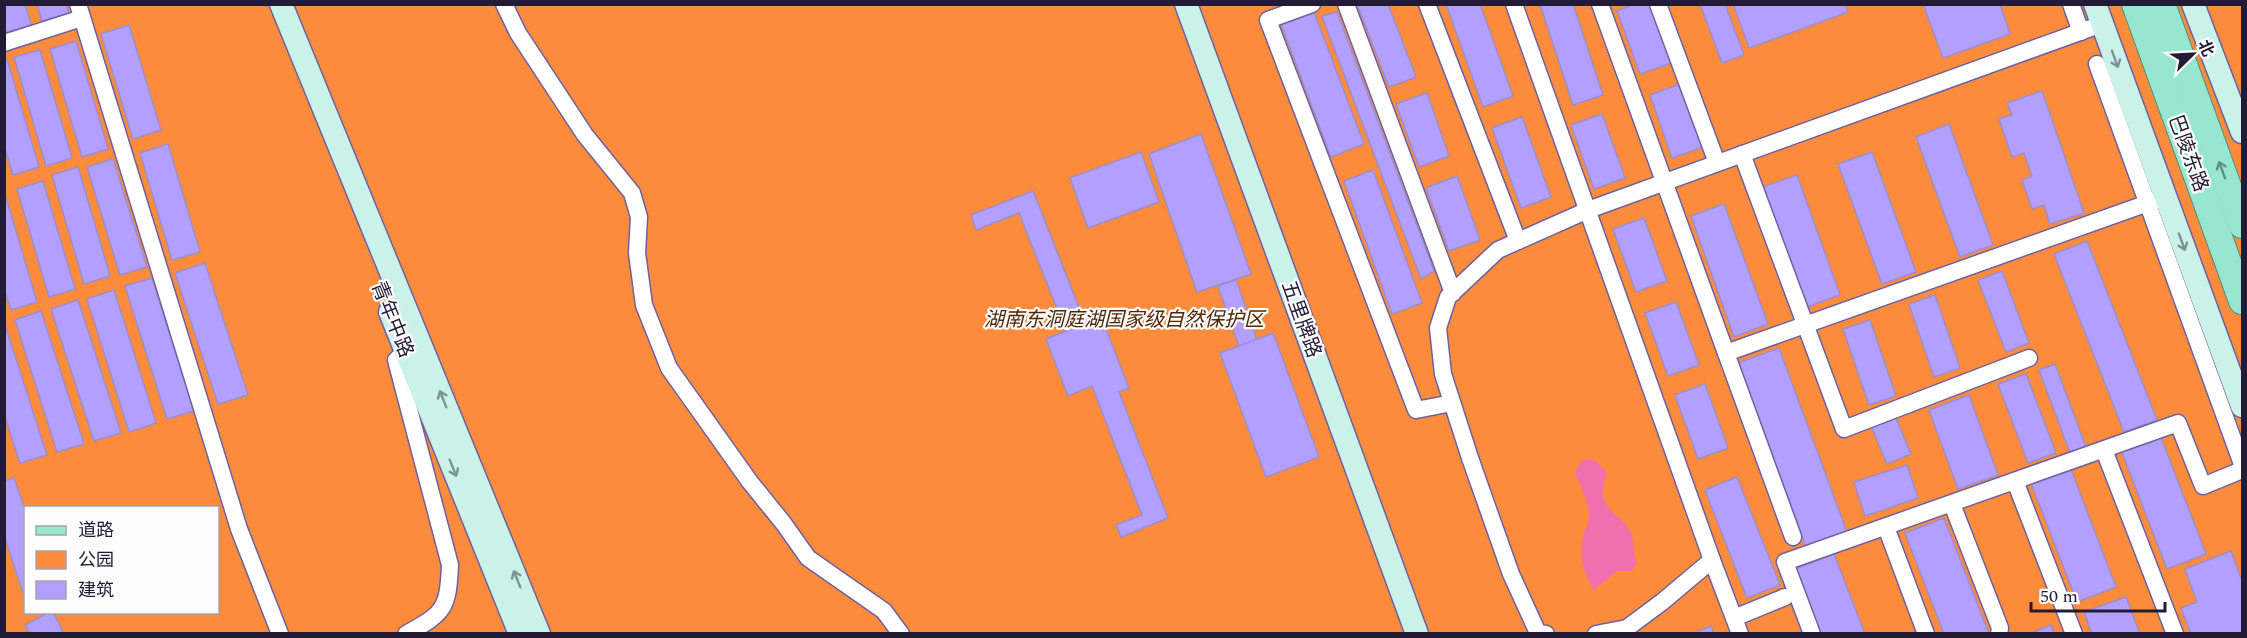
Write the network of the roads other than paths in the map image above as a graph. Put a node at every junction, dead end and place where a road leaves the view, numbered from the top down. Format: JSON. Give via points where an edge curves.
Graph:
{"nodes":[{"id":1,"x":266,"y":4,"type":"edge"},
{"id":2,"x":281,"y":4,"type":"edge"},
{"id":3,"x":504,"y":4,"type":"edge"},
{"id":4,"x":1186,"y":4,"type":"edge"},
{"id":5,"x":1202,"y":4,"type":"edge"},
{"id":6,"x":1312,"y":4,"type":"edge"},
{"id":7,"x":1346,"y":4,"type":"edge"},
{"id":8,"x":1427,"y":4,"type":"edge"},
{"id":9,"x":1514,"y":4,"type":"edge"},
{"id":10,"x":1600,"y":4,"type":"edge"},
{"id":11,"x":1658,"y":4,"type":"edge"},
{"id":12,"x":2071,"y":4,"type":"edge"},
{"id":13,"x":2135,"y":4,"type":"edge"},
{"id":14,"x":2162,"y":4,"type":"edge"},
{"id":15,"x":2193,"y":4,"type":"edge"},
{"id":16,"x":80,"y":11,"type":"edge"},
{"id":17,"x":2092,"y":20,"type":"edge"},
{"id":18,"x":4,"y":43,"type":"edge"},
{"id":19,"x":2097,"y":64,"type":"dead end"},
{"id":20,"x":2242,"y":132,"type":"edge"},
{"id":21,"x":1742,"y":154,"type":"junction"},
{"id":22,"x":1717,"y":163,"type":"junction"},
{"id":23,"x":1664,"y":181,"type":"junction"},
{"id":24,"x":2165,"y":197,"type":"junction"},
{"id":25,"x":1588,"y":210,"type":"junction"},
{"id":26,"x":2242,"y":225,"type":"edge"},
{"id":27,"x":1518,"y":241,"type":"junction"},
{"id":28,"x":1453,"y":293,"type":"junction"},
{"id":29,"x":2242,"y":301,"type":"edge"},
{"id":30,"x":1806,"y":324,"type":"junction"},
{"id":31,"x":406,"y":351,"type":"junction"},
{"id":32,"x":1726,"y":353,"type":"junction"},
{"id":33,"x":2029,"y":358,"type":"dead end"},
{"id":34,"x":1452,"y":404,"type":"junction"},
{"id":35,"x":2242,"y":406,"type":"edge"},
{"id":36,"x":2104,"y":450,"type":"junction"},
{"id":37,"x":2242,"y":464,"type":"edge"},
{"id":38,"x":2242,"y":470,"type":"edge"},
{"id":39,"x":2015,"y":481,"type":"junction"},
{"id":40,"x":1952,"y":504,"type":"junction"},
{"id":41,"x":1886,"y":527,"type":"junction"},
{"id":42,"x":1793,"y":537,"type":"dead end"},
{"id":43,"x":1712,"y":560,"type":"junction"},
{"id":44,"x":1785,"y":597,"type":"dead end"},
{"id":45,"x":1737,"y":626,"type":"edge"},
{"id":46,"x":280,"y":633,"type":"edge"},
{"id":47,"x":406,"y":633,"type":"edge"},
{"id":48,"x":520,"y":633,"type":"edge"},
{"id":49,"x":539,"y":633,"type":"edge"},
{"id":50,"x":901,"y":633,"type":"edge"},
{"id":51,"x":1417,"y":633,"type":"edge"},
{"id":52,"x":1432,"y":633,"type":"edge"},
{"id":53,"x":1546,"y":633,"type":"edge"},
{"id":54,"x":1596,"y":633,"type":"edge"},
{"id":55,"x":1812,"y":633,"type":"edge"},
{"id":56,"x":1926,"y":633,"type":"edge"},
{"id":57,"x":1999,"y":633,"type":"edge"},
{"id":58,"x":2074,"y":633,"type":"edge"},
{"id":59,"x":2175,"y":633,"type":"edge"}],
"edges":[{"from":1,"to":31,"type":"main road","name":"青年中路"},
{"from":49,"to":2,"type":"main road","one_way":true},
{"from":3,"to":50,"type":"street","via":[[518,33],[585,135],[632,193],[639,217],[637,253],[644,305],[669,368],[808,558],[884,611]]},
{"from":4,"to":51,"type":"main road","name":"五里牌路"},
{"from":5,"to":52,"type":"main road","name":"五里牌路"},
{"from":6,"to":34,"type":"street","via":[[1268,20],[1416,410]]},
{"from":7,"to":28,"type":"street"},
{"from":8,"to":27,"type":"street"},
{"from":9,"to":25,"type":"street"},
{"from":10,"to":23,"type":"street"},
{"from":11,"to":22,"type":"street"},
{"from":12,"to":17,"type":"street"},
{"from":13,"to":29,"type":"main road","name":"巴陵东路"},
{"from":26,"to":14,"type":"main road","name":"巴陵东路","one_way":true},
{"from":15,"to":20,"type":"main road"},
{"from":16,"to":18,"type":"street"},
{"from":16,"to":46,"type":"street","via":[[238,529]]},
{"from":17,"to":21,"type":"street"},
{"from":17,"to":24,"type":"main road","one_way":true},
{"from":19,"to":37,"type":"street"},
{"from":21,"to":22,"type":"street"},
{"from":21,"to":30,"type":"street"},
{"from":22,"to":23,"type":"street"},
{"from":23,"to":25,"type":"street"},
{"from":23,"to":32,"type":"street"},
{"from":24,"to":30,"type":"street"},
{"from":24,"to":35,"type":"main road","one_way":true},
{"from":25,"to":27,"type":"street"},
{"from":25,"to":43,"type":"street"},
{"from":27,"to":28,"type":"street","via":[[1498,250]]},
{"from":28,"to":34,"type":"street","via":[[1448,297],[1438,328],[1443,374]]},
{"from":30,"to":32,"type":"street"},
{"from":30,"to":33,"type":"street","via":[[1844,429]]},
{"from":31,"to":47,"type":"street","via":[[396,360],[450,565],[448,597],[432,620]]},
{"from":31,"to":48,"type":"main road","name":"青年中路","one_way":true},
{"from":32,"to":42,"type":"street"},
{"from":34,"to":53,"type":"street","via":[[1511,573],[1538,633]]},
{"from":36,"to":38,"type":"street","via":[[2178,423],[2203,486]]},
{"from":36,"to":39,"type":"street"},
{"from":36,"to":59,"type":"street"},
{"from":39,"to":40,"type":"street"},
{"from":39,"to":58,"type":"street"},
{"from":40,"to":41,"type":"street"},
{"from":40,"to":57,"type":"street"},
{"from":41,"to":55,"type":"street","via":[[1785,562]]},
{"from":41,"to":56,"type":"street"},
{"from":43,"to":45,"type":"street"},
{"from":43,"to":54,"type":"street","via":[[1627,628]]},
{"from":44,"to":45,"type":"street"}]}
